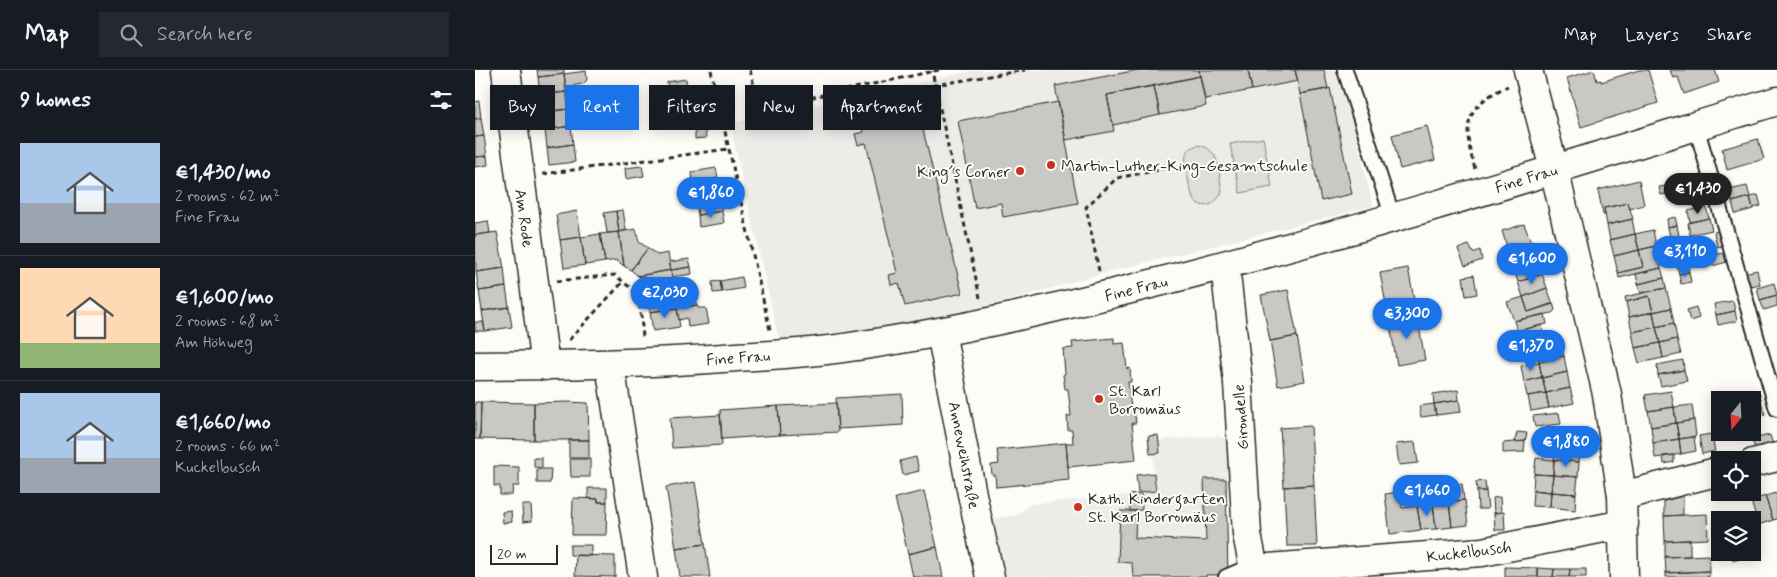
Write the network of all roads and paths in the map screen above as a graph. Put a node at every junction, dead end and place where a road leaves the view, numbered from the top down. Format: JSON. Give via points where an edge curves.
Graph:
{"nodes":[{"id":1,"x":506,"y":70,"type":"edge"},
{"id":2,"x":711,"y":70,"type":"edge"},
{"id":3,"x":750,"y":70,"type":"edge"},
{"id":4,"x":939,"y":70,"type":"edge"},
{"id":5,"x":1025,"y":70,"type":"edge"},
{"id":6,"x":1345,"y":70,"type":"edge"},
{"id":7,"x":932,"y":71,"type":"junction"},
{"id":8,"x":1521,"y":77,"type":"edge"},
{"id":9,"x":935,"y":85,"type":"joint"},
{"id":10,"x":1777,"y":102,"type":"edge"},
{"id":11,"x":941,"y":114,"type":"edge"},
{"id":12,"x":1696,"y":126,"type":"junction"},
{"id":13,"x":728,"y":149,"type":"junction"},
{"id":14,"x":1175,"y":163,"type":"dead end"},
{"id":15,"x":1554,"y":169,"type":"junction"},
{"id":16,"x":1475,"y":171,"type":"dead end"},
{"id":17,"x":542,"y":174,"type":"dead end"},
{"id":18,"x":1393,"y":218,"type":"junction"},
{"id":19,"x":1225,"y":265,"type":"junction"},
{"id":20,"x":556,"y":281,"type":"dead end"},
{"id":21,"x":623,"y":282,"type":"junction"},
{"id":22,"x":1103,"y":297,"type":"junction"},
{"id":23,"x":985,"y":323,"type":"junction"},
{"id":24,"x":941,"y":332,"type":"junction"},
{"id":25,"x":771,"y":333,"type":"dead end"},
{"id":26,"x":643,"y":341,"type":"dead end"},
{"id":27,"x":563,"y":346,"type":"dead end"},
{"id":28,"x":611,"y":365,"type":"junction"},
{"id":29,"x":475,"y":366,"type":"edge"},
{"id":30,"x":545,"y":366,"type":"junction"},
{"id":31,"x":1777,"y":409,"type":"edge"},
{"id":32,"x":1777,"y":457,"type":"edge"},
{"id":33,"x":1761,"y":461,"type":"edge"},
{"id":34,"x":1711,"y":473,"type":"edge"},
{"id":35,"x":1622,"y":496,"type":"junction"},
{"id":36,"x":1624,"y":524,"type":"junction"},
{"id":37,"x":1253,"y":570,"type":"junction"},
{"id":38,"x":643,"y":577,"type":"edge"},
{"id":39,"x":990,"y":577,"type":"edge"},
{"id":40,"x":1225,"y":577,"type":"edge"},
{"id":41,"x":1624,"y":577,"type":"edge"}],
"edges":[{"from":1,"to":30,"type":"street","name":"Am Rode"},
{"from":2,"to":13,"type":"path"},
{"from":3,"to":7,"type":"path","via":[[762,108]]},
{"from":4,"to":7,"type":"path"},
{"from":5,"to":9,"type":"path"},
{"from":6,"to":18,"type":"lane"},
{"from":7,"to":9,"type":"path"},
{"from":8,"to":15,"type":"street"},
{"from":8,"to":16,"type":"path","via":[[1490,94],[1474,108],[1468,122],[1468,147]]},
{"from":10,"to":12,"type":"street","name":"Fine Frau"},
{"from":11,"to":23,"type":"path"},
{"from":12,"to":15,"type":"street","name":"Fine Frau"},
{"from":12,"to":31,"type":"lane"},
{"from":13,"to":17,"type":"path"},
{"from":13,"to":25,"type":"path"},
{"from":14,"to":22,"type":"path","via":[[1159,170],[1117,178],[1086,207]]},
{"from":15,"to":18,"type":"street","name":"Fine Frau"},
{"from":15,"to":35,"type":"street","via":[[1607,394]]},
{"from":18,"to":19,"type":"street","name":"Fine Frau"},
{"from":19,"to":22,"type":"street","name":"Fine Frau"},
{"from":19,"to":37,"type":"street","name":"Girondelle","via":[[1238,383],[1247,534]]},
{"from":20,"to":21,"type":"path","via":[[615,275]]},
{"from":21,"to":26,"type":"path","via":[[639,295]]},
{"from":21,"to":27,"type":"path"},
{"from":22,"to":23,"type":"street","name":"Fine Frau"},
{"from":23,"to":24,"type":"street","name":"Fine Frau"},
{"from":24,"to":28,"type":"street","name":"Fine Frau","via":[[847,348]]},
{"from":24,"to":39,"type":"street","name":"Anneweihstraße"},
{"from":28,"to":30,"type":"street","name":"Fine Frau"},
{"from":28,"to":38,"type":"street"},
{"from":29,"to":30,"type":"street","name":"Fine Frau"},
{"from":32,"to":33,"type":"street"},
{"from":34,"to":35,"type":"street"},
{"from":35,"to":36,"type":"street"},
{"from":36,"to":37,"type":"street","name":"Kuckelbusch","via":[[1482,552]]},
{"from":36,"to":41,"type":"street"},
{"from":37,"to":40,"type":"lane"}]}
